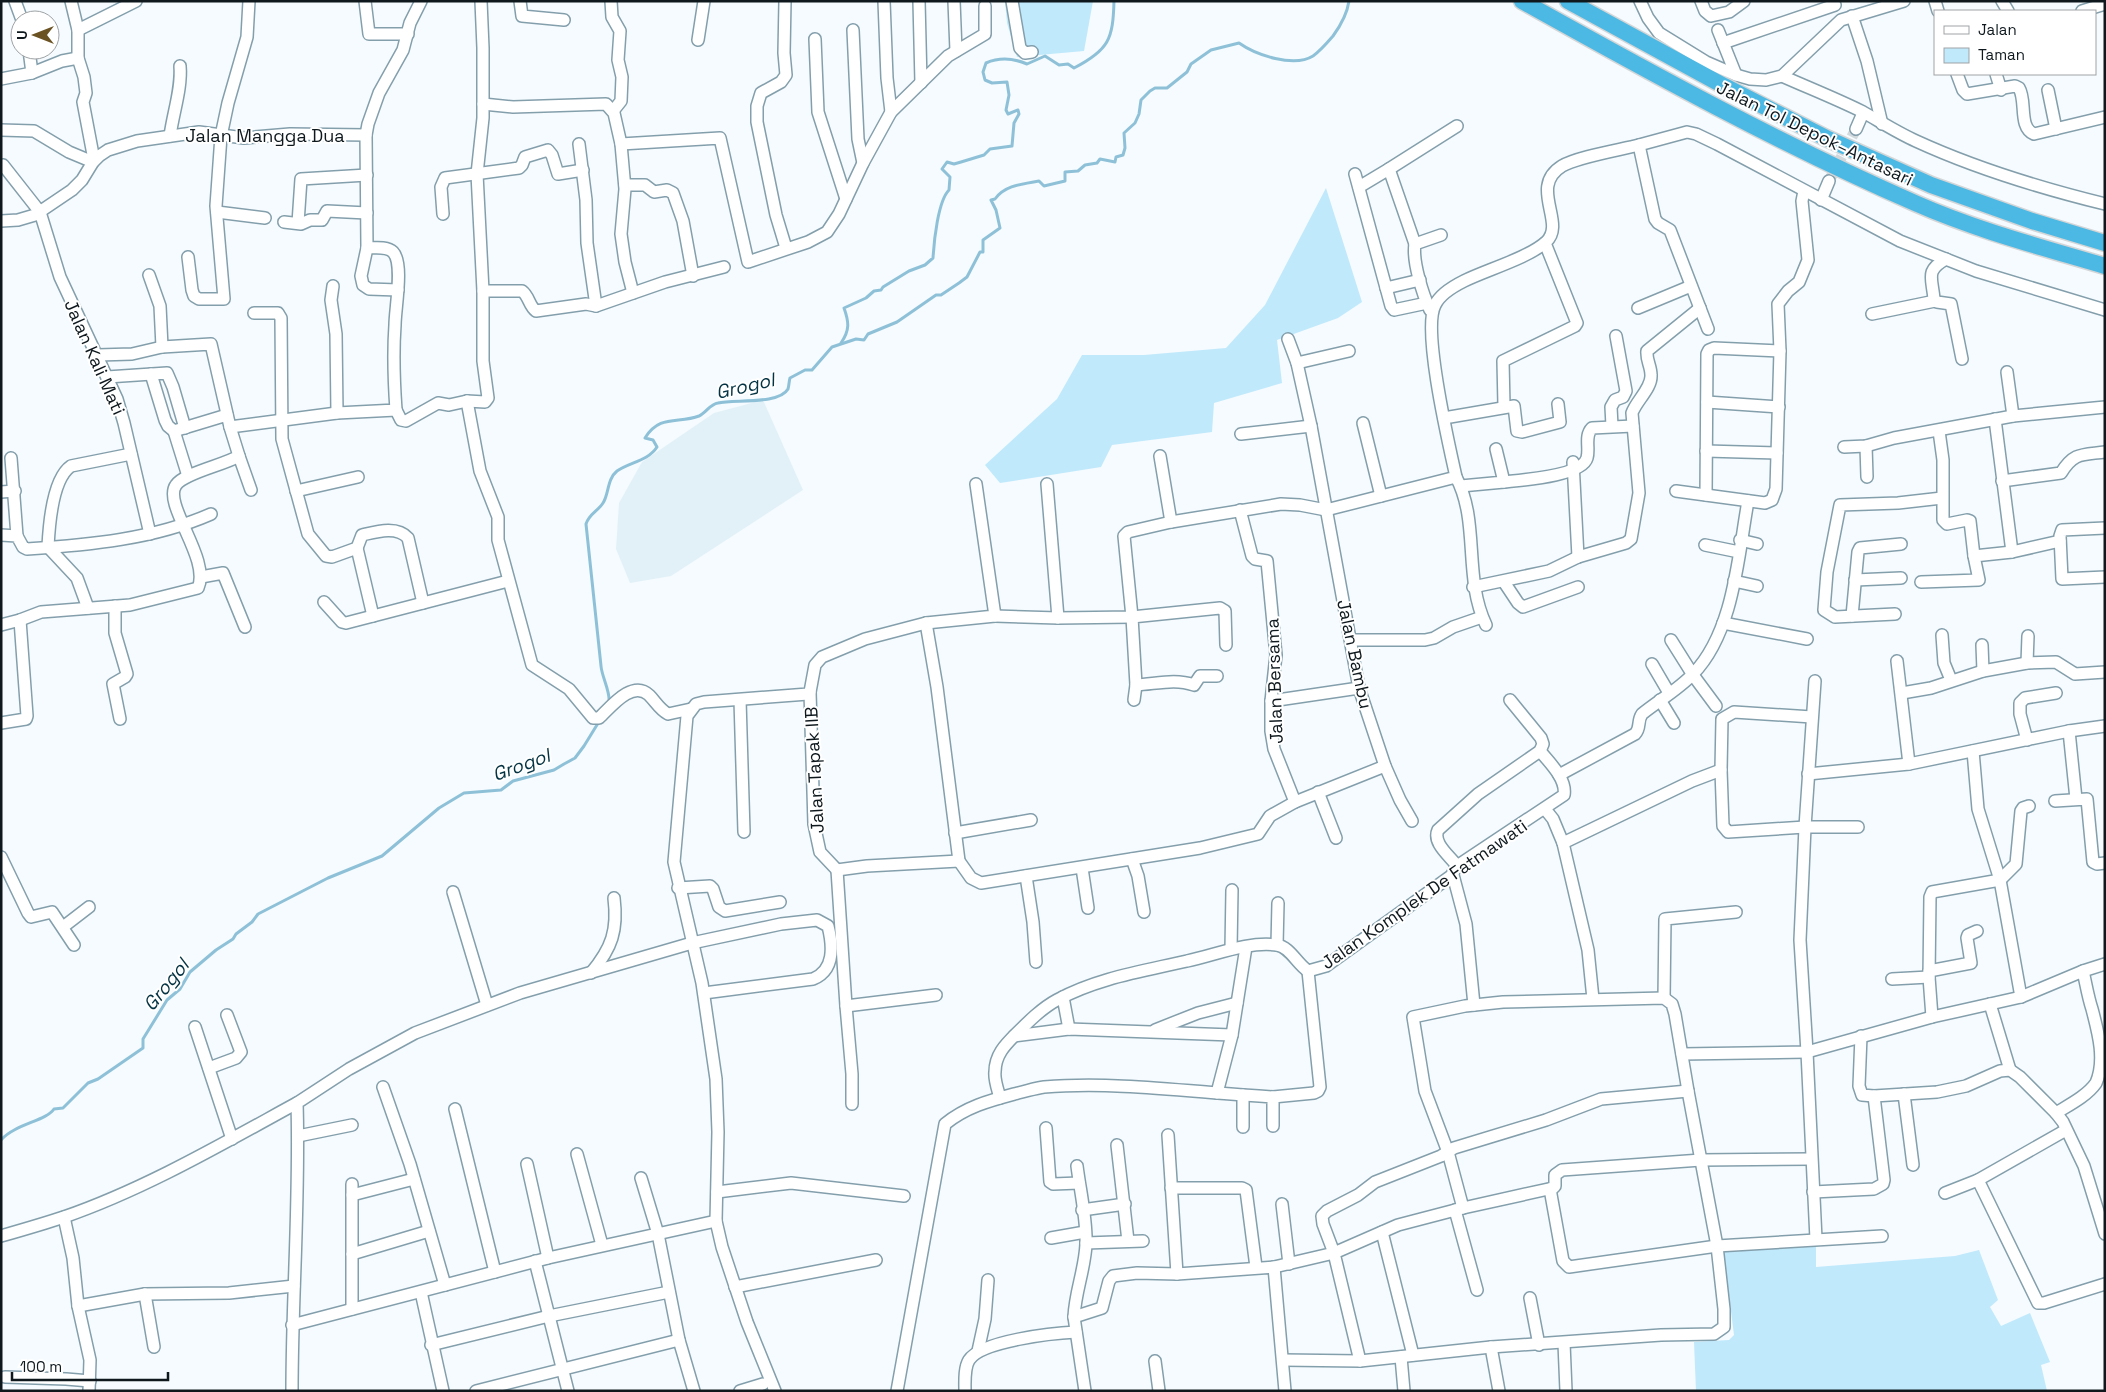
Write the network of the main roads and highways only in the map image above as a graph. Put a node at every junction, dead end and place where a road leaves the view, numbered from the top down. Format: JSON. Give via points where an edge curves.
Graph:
{"nodes":[{"id":1,"x":1522,"y":1,"type":"edge"},
{"id":2,"x":1568,"y":1,"type":"edge"},
{"id":3,"x":2105,"y":243,"type":"edge"},
{"id":4,"x":2105,"y":266,"type":"edge"}],
"edges":[{"from":1,"to":4,"type":"highway","name":"Jalan Tol Depok–Antasari","via":[[1711,105],[1916,204],[2020,241]]},
{"from":2,"to":3,"type":"highway","name":"Jalan Tol Depok–Antasari","via":[[1733,91],[1913,178],[2032,221]]}]}
